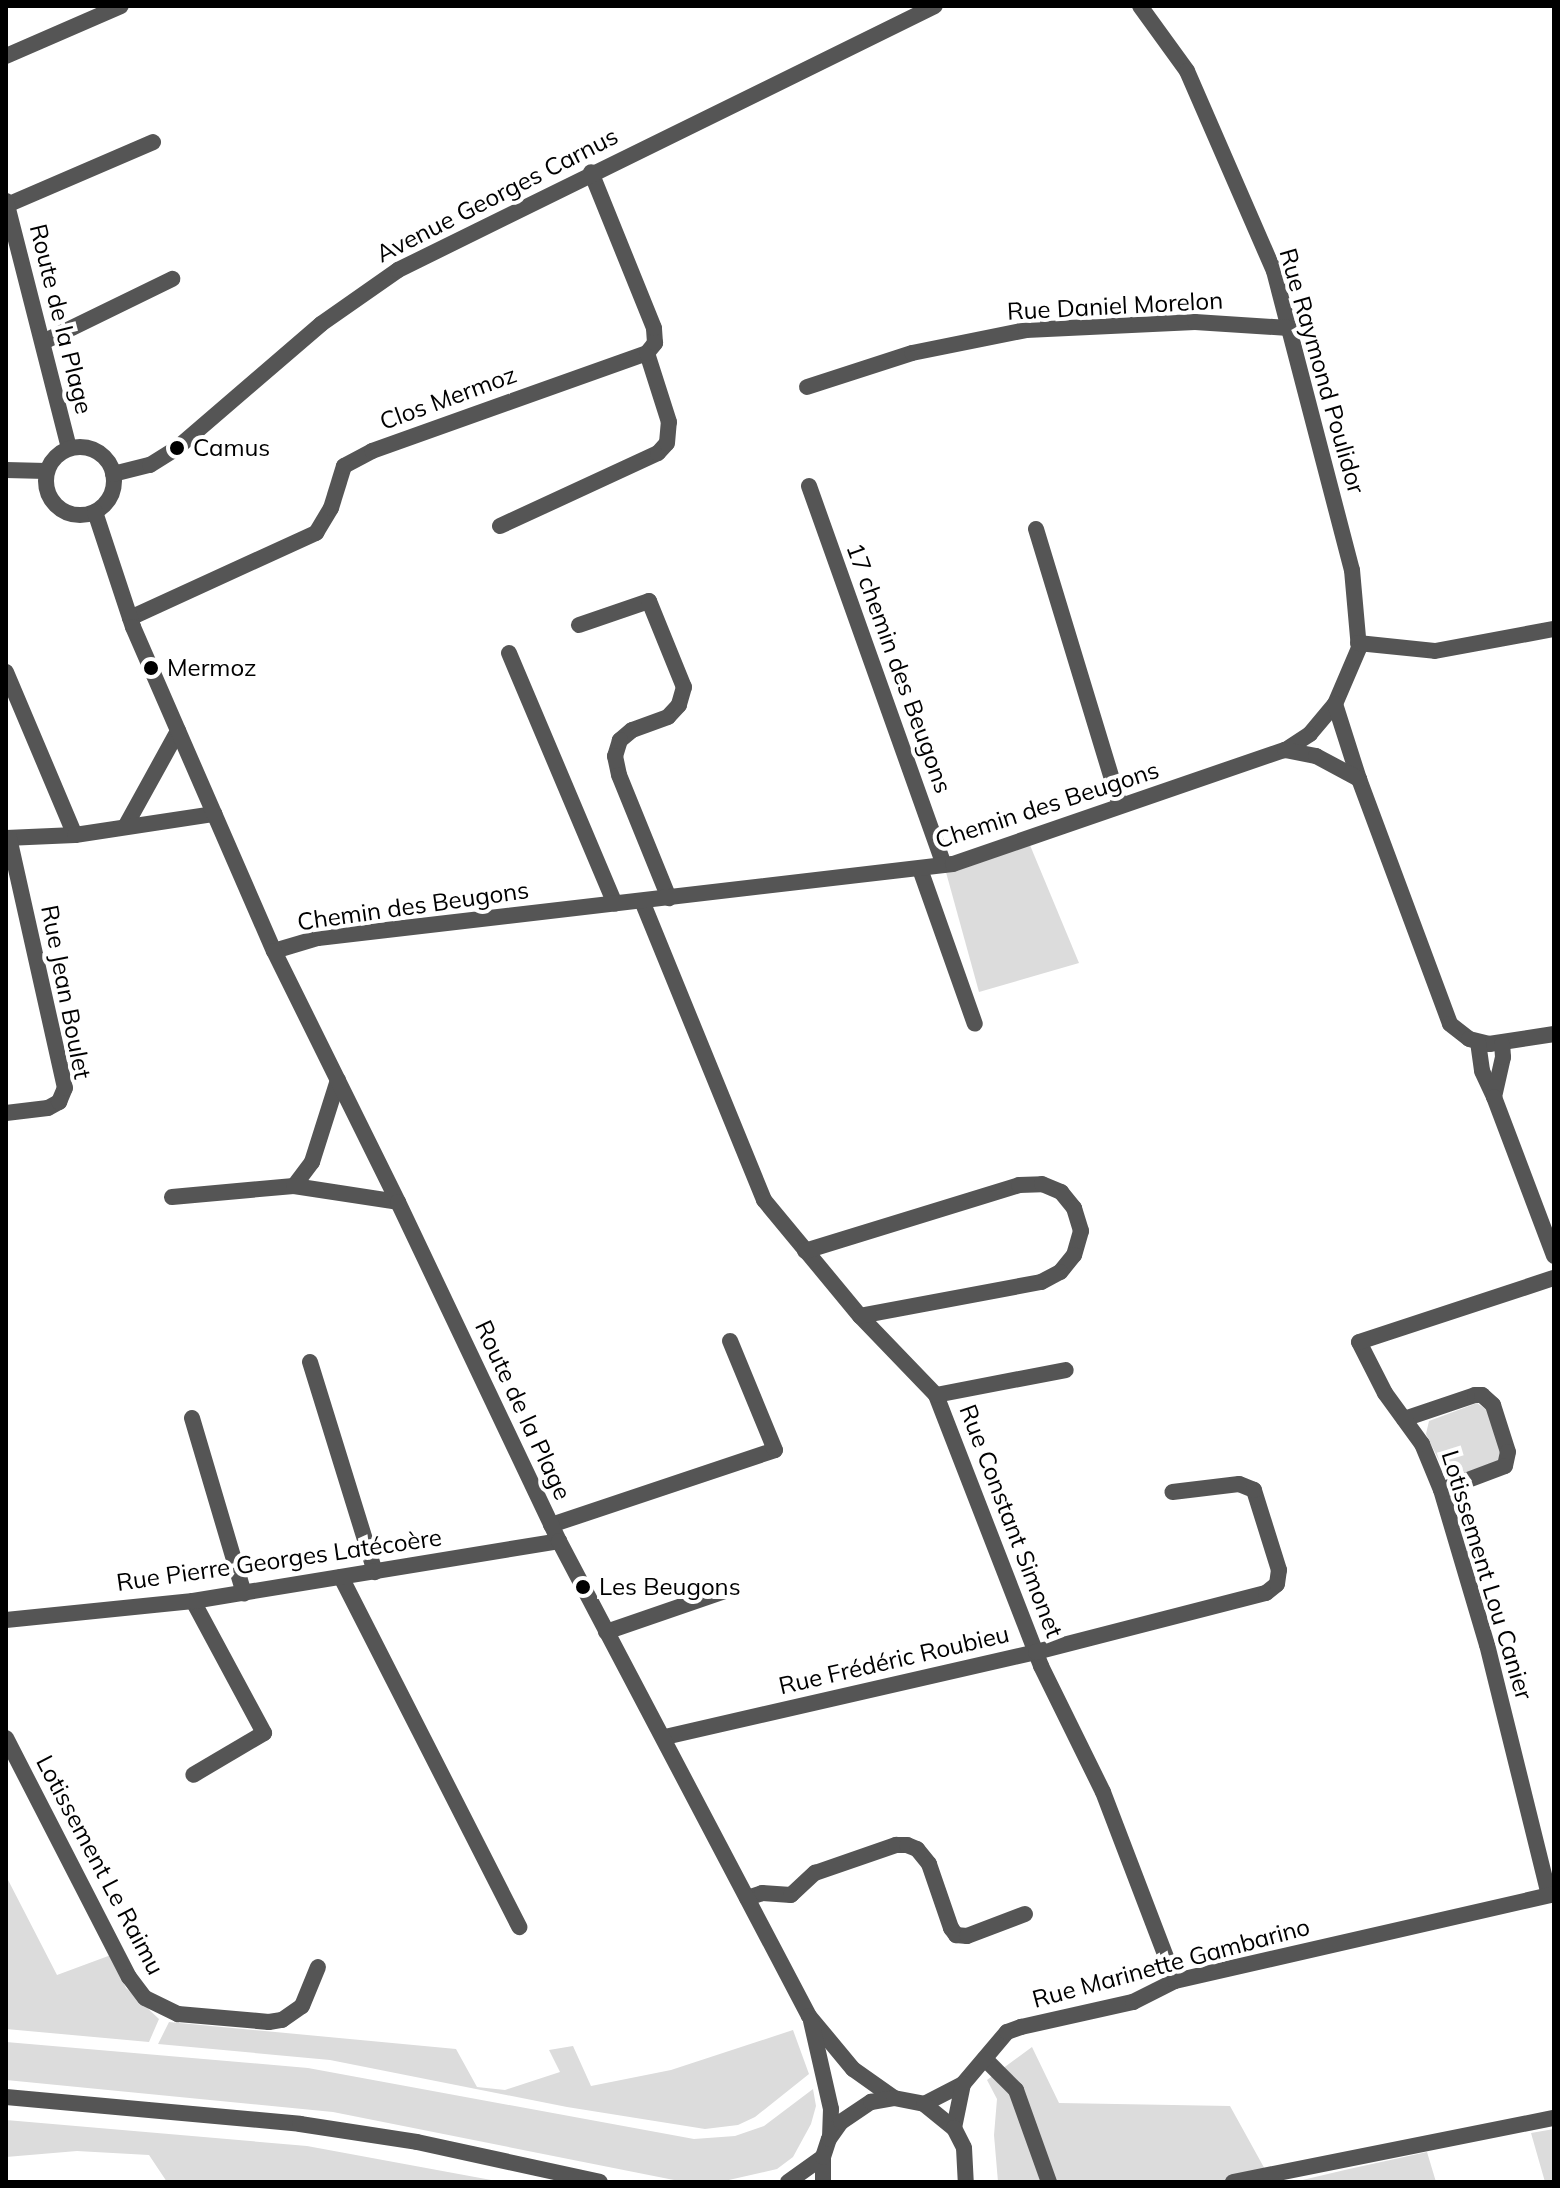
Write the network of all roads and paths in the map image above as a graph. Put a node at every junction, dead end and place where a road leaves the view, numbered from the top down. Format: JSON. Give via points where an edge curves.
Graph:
{"nodes":[{"id":1,"x":121,"y":6,"type":"edge"},
{"id":2,"x":935,"y":6,"type":"edge"},
{"id":3,"x":1140,"y":6,"type":"edge"},
{"id":4,"x":6,"y":56,"type":"edge"},
{"id":5,"x":153,"y":142,"type":"dead end"},
{"id":6,"x":591,"y":172,"type":"junction"},
{"id":7,"x":6,"y":203,"type":"edge"},
{"id":8,"x":172,"y":279,"type":"dead end"},
{"id":9,"x":1289,"y":328,"type":"junction"},
{"id":10,"x":43,"y":342,"type":"junction"},
{"id":11,"x":647,"y":353,"type":"junction"},
{"id":12,"x":807,"y":387,"type":"dead end"},
{"id":13,"x":69,"y":448,"type":"junction"},
{"id":14,"x":6,"y":470,"type":"edge"},
{"id":15,"x":46,"y":471,"type":"junction"},
{"id":16,"x":113,"y":474,"type":"junction"},
{"id":17,"x":809,"y":486,"type":"dead end"},
{"id":18,"x":95,"y":512,"type":"junction"},
{"id":19,"x":500,"y":526,"type":"dead end"},
{"id":20,"x":1036,"y":529,"type":"dead end"},
{"id":21,"x":130,"y":618,"type":"junction"},
{"id":22,"x":579,"y":625,"type":"dead end"},
{"id":23,"x":1554,"y":629,"type":"edge"},
{"id":24,"x":1358,"y":643,"type":"junction"},
{"id":25,"x":509,"y":653,"type":"dead end"},
{"id":26,"x":6,"y":672,"type":"edge"},
{"id":27,"x":1335,"y":704,"type":"junction"},
{"id":28,"x":178,"y":731,"type":"junction"},
{"id":29,"x":1285,"y":750,"type":"junction"},
{"id":30,"x":1359,"y":779,"type":"junction"},
{"id":31,"x":1120,"y":806,"type":"junction"},
{"id":32,"x":214,"y":814,"type":"junction"},
{"id":33,"x":125,"y":827,"type":"junction"},
{"id":34,"x":75,"y":835,"type":"junction"},
{"id":35,"x":8,"y":838,"type":"edge"},
{"id":36,"x":944,"y":865,"type":"junction"},
{"id":37,"x":920,"y":869,"type":"junction"},
{"id":38,"x":669,"y":898,"type":"junction"},
{"id":39,"x":642,"y":901,"type":"junction"},
{"id":40,"x":615,"y":904,"type":"junction"},
{"id":41,"x":274,"y":951,"type":"junction"},
{"id":42,"x":975,"y":1024,"type":"dead end"},
{"id":43,"x":1554,"y":1034,"type":"edge"},
{"id":44,"x":1478,"y":1042,"type":"junction"},
{"id":45,"x":1502,"y":1044,"type":"junction"},
{"id":46,"x":338,"y":1080,"type":"junction"},
{"id":47,"x":1494,"y":1097,"type":"junction"},
{"id":48,"x":6,"y":1113,"type":"edge"},
{"id":49,"x":294,"y":1186,"type":"junction"},
{"id":50,"x":172,"y":1197,"type":"dead end"},
{"id":51,"x":398,"y":1202,"type":"junction"},
{"id":52,"x":805,"y":1251,"type":"junction"},
{"id":53,"x":1554,"y":1256,"type":"edge"},
{"id":54,"x":1554,"y":1278,"type":"edge"},
{"id":55,"x":860,"y":1316,"type":"junction"},
{"id":56,"x":730,"y":1341,"type":"dead end"},
{"id":57,"x":310,"y":1362,"type":"dead end"},
{"id":58,"x":1066,"y":1370,"type":"dead end"},
{"id":59,"x":936,"y":1395,"type":"junction"},
{"id":60,"x":192,"y":1418,"type":"dead end"},
{"id":61,"x":1404,"y":1419,"type":"junction"},
{"id":62,"x":1441,"y":1490,"type":"junction"},
{"id":63,"x":1172,"y":1492,"type":"dead end"},
{"id":64,"x":555,"y":1533,"type":"junction"},
{"id":65,"x":375,"y":1572,"type":"junction"},
{"id":66,"x":341,"y":1577,"type":"junction"},
{"id":67,"x":728,"y":1590,"type":"dead end"},
{"id":68,"x":244,"y":1593,"type":"junction"},
{"id":69,"x":193,"y":1601,"type":"junction"},
{"id":70,"x":6,"y":1620,"type":"edge"},
{"id":71,"x":606,"y":1632,"type":"junction"},
{"id":72,"x":1036,"y":1652,"type":"junction"},
{"id":73,"x":665,"y":1737,"type":"junction"},
{"id":74,"x":6,"y":1738,"type":"edge"},
{"id":75,"x":193,"y":1775,"type":"dead end"},
{"id":76,"x":1551,"y":1894,"type":"edge"},
{"id":77,"x":747,"y":1898,"type":"junction"},
{"id":78,"x":1025,"y":1914,"type":"dead end"},
{"id":79,"x":519,"y":1927,"type":"dead end"},
{"id":80,"x":318,"y":1967,"type":"dead end"},
{"id":81,"x":1175,"y":1981,"type":"junction"},
{"id":82,"x":809,"y":2016,"type":"junction"},
{"id":83,"x":985,"y":2059,"type":"junction"},
{"id":84,"x":963,"y":2084,"type":"junction"},
{"id":85,"x":6,"y":2097,"type":"edge"},
{"id":86,"x":894,"y":2098,"type":"junction"},
{"id":87,"x":924,"y":2104,"type":"junction"},
{"id":88,"x":1554,"y":2118,"type":"edge"},
{"id":89,"x":954,"y":2128,"type":"junction"},
{"id":90,"x":829,"y":2139,"type":"junction"},
{"id":91,"x":823,"y":2157,"type":"junction"},
{"id":92,"x":600,"y":2182,"type":"edge"},
{"id":93,"x":788,"y":2182,"type":"edge"},
{"id":94,"x":823,"y":2182,"type":"edge"},
{"id":95,"x":966,"y":2182,"type":"edge"},
{"id":96,"x":1049,"y":2182,"type":"edge"},
{"id":97,"x":1233,"y":2182,"type":"edge"}],
"edges":[{"from":1,"to":4,"type":"street"},
{"from":2,"to":6,"type":"street","name":"Avenue Georges Carnus"},
{"from":3,"to":9,"type":"street","name":"Rue Raymond Poulidor","via":[[1187,71],[1274,271]]},
{"from":5,"to":7,"type":"street"},
{"from":6,"to":11,"type":"street","via":[[654,328],[655,343]]},
{"from":6,"to":16,"type":"street","name":"Avenue Georges Carnus","via":[[398,270],[321,324],[177,448],[150,465]]},
{"from":7,"to":10,"type":"street","name":"Route de la Plage"},
{"from":8,"to":10,"type":"street"},
{"from":9,"to":12,"type":"street","name":"Rue Daniel Morelon","via":[[1195,322],[1026,330],[912,353]]},
{"from":9,"to":24,"type":"street","name":"Rue Raymond Poulidor","via":[[1352,570]]},
{"from":10,"to":13,"type":"street","name":"Route de la Plage"},
{"from":11,"to":19,"type":"street","via":[[669,422],[667,443],[658,453]]},
{"from":11,"to":21,"type":"street","name":"Clos Mermoz","via":[[372,451],[344,466],[331,508],[316,533]]},
{"from":13,"to":15,"type":"street"},
{"from":13,"to":16,"type":"street","via":[[97,451]]},
{"from":14,"to":15,"type":"street"},
{"from":15,"to":18,"type":"street","via":[[53,504],[73,515]]},
{"from":16,"to":18,"type":"street","via":[[108,500]]},
{"from":17,"to":36,"type":"street","name":"17 chemin des Beugons"},
{"from":18,"to":21,"type":"street","name":"Route de la Plage"},
{"from":20,"to":31,"type":"street"},
{"from":21,"to":28,"type":"street","name":"Route de la Plage"},
{"from":22,"to":38,"type":"street","via":[[649,601],[684,687],[679,705],[668,717],[632,730],[620,740],[615,756]]},
{"from":23,"to":24,"type":"street","via":[[1435,651]]},
{"from":24,"to":27,"type":"street","name":"Rue Raymond Poulidor"},
{"from":25,"to":40,"type":"street"},
{"from":26,"to":34,"type":"street"},
{"from":27,"to":29,"type":"street","name":"Rue Raymond Poulidor","via":[[1310,734]]},
{"from":27,"to":30,"type":"street"},
{"from":28,"to":32,"type":"street","name":"Route de la Plage"},
{"from":28,"to":33,"type":"street"},
{"from":29,"to":30,"type":"street","via":[[1316,756]]},
{"from":29,"to":31,"type":"street","name":"Chemin des Beugons"},
{"from":30,"to":44,"type":"street","via":[[1445,1015],[1457,1032]]},
{"from":31,"to":36,"type":"street","name":"Chemin des Beugons"},
{"from":32,"to":33,"type":"street"},
{"from":32,"to":41,"type":"street","name":"Route de la Plage"},
{"from":33,"to":34,"type":"street"},
{"from":34,"to":35,"type":"street"},
{"from":35,"to":48,"type":"street","name":"Rue Jean Boulet","via":[[65,1088],[59,1102],[48,1108]]},
{"from":36,"to":37,"type":"street","name":"Chemin des Beugons"},
{"from":37,"to":38,"type":"street","name":"Chemin des Beugons"},
{"from":37,"to":42,"type":"street"},
{"from":38,"to":39,"type":"street","name":"Chemin des Beugons"},
{"from":39,"to":40,"type":"street","name":"Chemin des Beugons"},
{"from":39,"to":52,"type":"street","name":"Rue Constant Simonet","via":[[764,1200]]},
{"from":40,"to":41,"type":"street","name":"Chemin des Beugons","via":[[318,938]]},
{"from":41,"to":46,"type":"street","name":"Route de la Plage"},
{"from":43,"to":45,"type":"street"},
{"from":44,"to":45,"type":"street"},
{"from":44,"to":47,"type":"street","via":[[1482,1071]]},
{"from":45,"to":47,"type":"street"},
{"from":46,"to":49,"type":"street","via":[[312,1162]]},
{"from":46,"to":51,"type":"street","name":"Route de la Plage"},
{"from":47,"to":53,"type":"street"},
{"from":49,"to":50,"type":"street"},
{"from":49,"to":51,"type":"street"},
{"from":51,"to":64,"type":"street","name":"Route de la Plage"},
{"from":52,"to":55,"type":"street","name":"Rue Constant Simonet"},
{"from":52,"to":55,"type":"street","via":[[1019,1185],[1052,1188],[1074,1208],[1081,1231],[1074,1255],[1060,1272],[1041,1282]]},
{"from":54,"to":61,"type":"street","name":"Lotissement Lou Canier","via":[[1359,1342]]},
{"from":55,"to":59,"type":"street","name":"Rue Constant Simonet"},
{"from":56,"to":64,"type":"street","name":"Rue Pierre Georges Latécoère","via":[[775,1450]]},
{"from":57,"to":65,"type":"street"},
{"from":58,"to":59,"type":"street"},
{"from":59,"to":72,"type":"street","name":"Rue Constant Simonet"},
{"from":60,"to":68,"type":"street"},
{"from":61,"to":62,"type":"street","name":"Lotissement Lou Canier","via":[[1422,1444]]},
{"from":61,"to":62,"type":"street","via":[[1475,1395],[1493,1405],[1508,1452],[1505,1466]]},
{"from":62,"to":76,"type":"street","name":"Lotissement Lou Canier"},
{"from":63,"to":72,"type":"street","name":"Rue Frédéric Roubieu","via":[[1239,1484],[1254,1490],[1279,1570],[1277,1584],[1266,1593]]},
{"from":64,"to":65,"type":"street","name":"Rue Pierre Georges Latécoère"},
{"from":64,"to":71,"type":"street","name":"Route de la Plage"},
{"from":65,"to":66,"type":"street","name":"Rue Pierre Georges Latécoère"},
{"from":66,"to":68,"type":"street","name":"Rue Pierre Georges Latécoère"},
{"from":66,"to":79,"type":"street"},
{"from":67,"to":71,"type":"street"},
{"from":68,"to":69,"type":"street","name":"Rue Pierre Georges Latécoère"},
{"from":69,"to":70,"type":"street","name":"Rue Pierre Georges Latécoère"},
{"from":69,"to":75,"type":"street","via":[[264,1733]]},
{"from":71,"to":73,"type":"street","name":"Route de la Plage"},
{"from":72,"to":73,"type":"street","name":"Rue Frédéric Roubieu"},
{"from":72,"to":81,"type":"street","name":"Rue Constant Simonet","via":[[1103,1792]]},
{"from":73,"to":77,"type":"street","name":"Route de la Plage"},
{"from":74,"to":80,"type":"street","name":"Lotissement Le Raimu","via":[[129,1977],[145,1998],[178,2014],[282,2020],[302,2006]]},
{"from":76,"to":81,"type":"street","name":"Rue Marinette Gambarino"},
{"from":77,"to":78,"type":"street","via":[[791,1895],[815,1873],[907,1845],[929,1864],[956,1935],[967,1936]]},
{"from":77,"to":82,"type":"street","name":"Route de la Plage"},
{"from":81,"to":83,"type":"street","name":"Rue Marinette Gambarino","via":[[1133,2002],[1014,2029]]},
{"from":82,"to":86,"type":"street","name":"Route de la Plage","via":[[853,2069]]},
{"from":82,"to":90,"type":"street","name":"Route de la Plage","via":[[831,2109]]},
{"from":83,"to":84,"type":"street","name":"Rue Marinette Gambarino"},
{"from":83,"to":96,"type":"street","via":[[1016,2090]]},
{"from":84,"to":87,"type":"street","name":"Rue Marinette Gambarino"},
{"from":84,"to":89,"type":"street","name":"Rue Marinette Gambarino"},
{"from":85,"to":92,"type":"street","via":[[300,2124],[417,2142]]},
{"from":86,"to":87,"type":"street"},
{"from":86,"to":90,"type":"street","via":[[854,2110]]},
{"from":87,"to":89,"type":"street"},
{"from":88,"to":97,"type":"street"},
{"from":89,"to":95,"type":"street","via":[[964,2148]]},
{"from":90,"to":91,"type":"street"},
{"from":91,"to":93,"type":"street"},
{"from":91,"to":94,"type":"street"}]}
